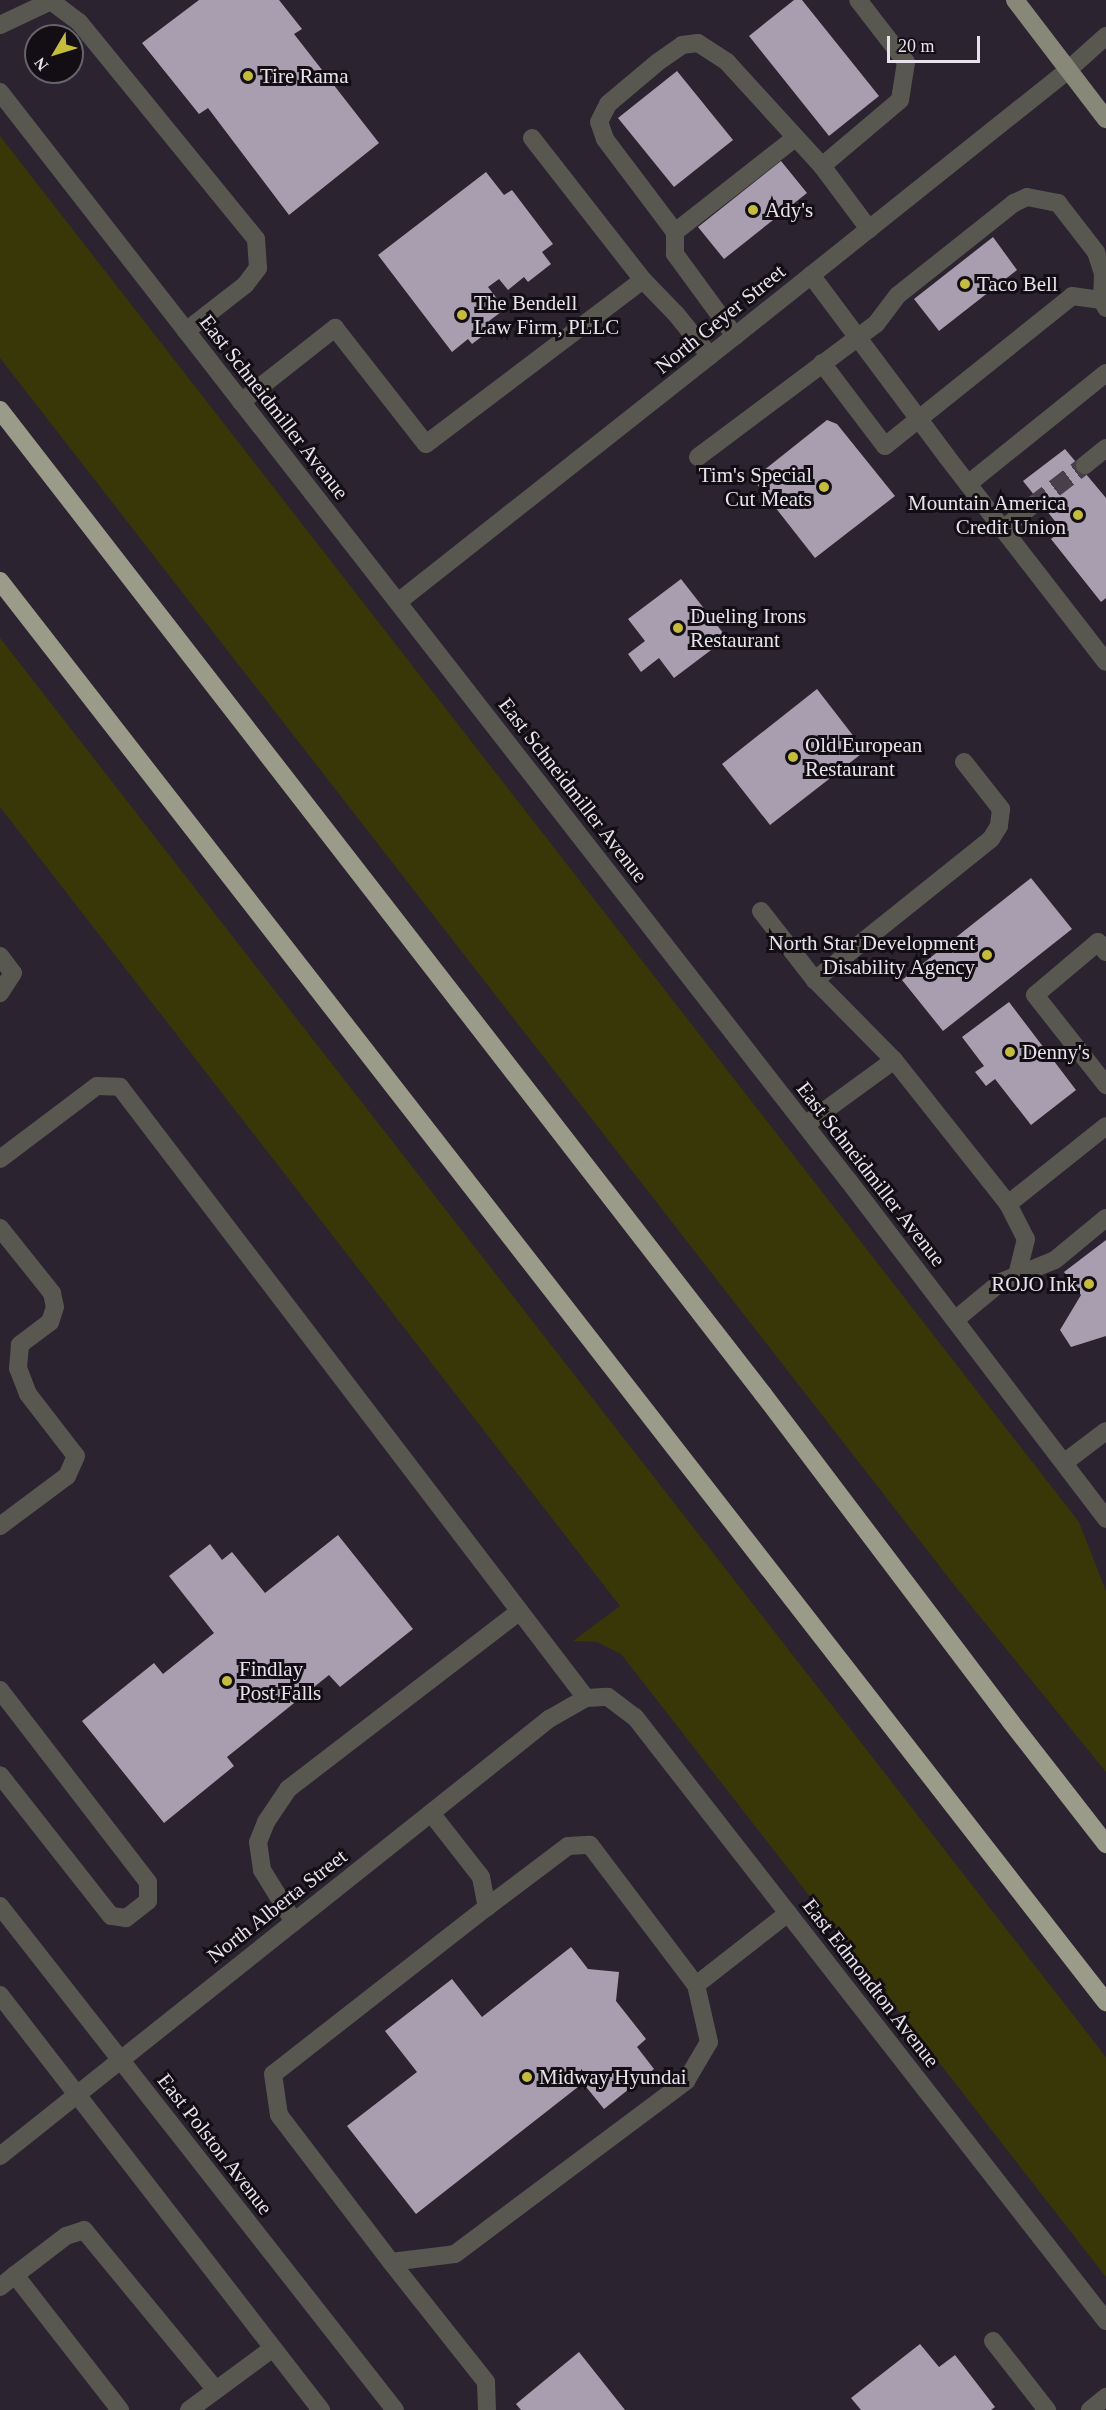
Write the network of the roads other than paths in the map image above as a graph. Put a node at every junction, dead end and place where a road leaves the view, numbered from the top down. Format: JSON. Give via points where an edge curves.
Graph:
{"nodes":[{"id":1,"x":858,"y":0,"type":"edge"},
{"id":2,"x":1015,"y":0,"type":"edge"},
{"id":3,"x":0,"y":25,"type":"edge"},
{"id":4,"x":1106,"y":36,"type":"edge"},
{"id":5,"x":1068,"y":70,"type":"junction"},
{"id":6,"x":0,"y":92,"type":"edge"},
{"id":7,"x":1106,"y":119,"type":"edge"},
{"id":8,"x":532,"y":138,"type":"dead end"},
{"id":9,"x":795,"y":138,"type":"junction"},
{"id":10,"x":822,"y":166,"type":"junction"},
{"id":11,"x":869,"y":229,"type":"junction"},
{"id":12,"x":675,"y":232,"type":"junction"},
{"id":13,"x":811,"y":275,"type":"junction"},
{"id":14,"x":643,"y":280,"type":"junction"},
{"id":15,"x":1104,"y":304,"type":"edge"},
{"id":16,"x":186,"y":331,"type":"junction"},
{"id":17,"x":735,"y":336,"type":"junction"},
{"id":18,"x":856,"y":336,"type":"junction"},
{"id":19,"x":710,"y":356,"type":"junction"},
{"id":20,"x":822,"y":363,"type":"junction"},
{"id":21,"x":1106,"y":373,"type":"edge"},
{"id":22,"x":241,"y":402,"type":"junction"},
{"id":23,"x":0,"y":410,"type":"edge"},
{"id":24,"x":918,"y":419,"type":"junction"},
{"id":25,"x":1106,"y":448,"type":"edge"},
{"id":26,"x":698,"y":458,"type":"dead end"},
{"id":27,"x":1085,"y":465,"type":"tunnel mouth"},
{"id":28,"x":968,"y":484,"type":"junction"},
{"id":29,"x":1033,"y":505,"type":"tunnel mouth"},
{"id":30,"x":1003,"y":529,"type":"junction"},
{"id":31,"x":0,"y":581,"type":"edge"},
{"id":32,"x":398,"y":602,"type":"junction"},
{"id":33,"x":1106,"y":662,"type":"edge"},
{"id":34,"x":964,"y":762,"type":"dead end"},
{"id":35,"x":761,"y":910,"type":"dead end"},
{"id":36,"x":1106,"y":952,"type":"edge"},
{"id":37,"x":0,"y":956,"type":"edge"},
{"id":38,"x":815,"y":980,"type":"junction"},
{"id":39,"x":0,"y":993,"type":"edge"},
{"id":40,"x":894,"y":1060,"type":"junction"},
{"id":41,"x":1106,"y":1085,"type":"edge"},
{"id":42,"x":805,"y":1125,"type":"junction"},
{"id":43,"x":1106,"y":1126,"type":"edge"},
{"id":44,"x":0,"y":1159,"type":"edge"},
{"id":45,"x":1008,"y":1204,"type":"junction"},
{"id":46,"x":1106,"y":1218,"type":"edge"},
{"id":47,"x":0,"y":1228,"type":"edge"},
{"id":48,"x":1017,"y":1274,"type":"junction"},
{"id":49,"x":955,"y":1320,"type":"junction"},
{"id":50,"x":1106,"y":1431,"type":"edge"},
{"id":51,"x":1065,"y":1462,"type":"junction"},
{"id":52,"x":1106,"y":1519,"type":"edge"},
{"id":53,"x":0,"y":1526,"type":"edge"},
{"id":54,"x":519,"y":1612,"type":"junction"},
{"id":55,"x":0,"y":1690,"type":"edge"},
{"id":56,"x":586,"y":1698,"type":"junction"},
{"id":57,"x":1011,"y":1722,"type":"junction"},
{"id":58,"x":0,"y":1775,"type":"edge"},
{"id":59,"x":431,"y":1813,"type":"junction"},
{"id":60,"x":1106,"y":1831,"type":"edge"},
{"id":61,"x":1106,"y":1844,"type":"edge"},
{"id":62,"x":0,"y":1905,"type":"edge"},
{"id":63,"x":487,"y":1907,"type":"junction"},
{"id":64,"x":788,"y":1913,"type":"junction"},
{"id":65,"x":294,"y":1922,"type":"junction"},
{"id":66,"x":696,"y":1985,"type":"junction"},
{"id":67,"x":0,"y":1995,"type":"edge"},
{"id":68,"x":1106,"y":2002,"type":"edge"},
{"id":69,"x":119,"y":2060,"type":"junction"},
{"id":70,"x":76,"y":2094,"type":"junction"},
{"id":71,"x":0,"y":2156,"type":"edge"},
{"id":72,"x":391,"y":2262,"type":"junction"},
{"id":73,"x":15,"y":2275,"type":"junction"},
{"id":74,"x":0,"y":2287,"type":"edge"},
{"id":75,"x":1106,"y":2321,"type":"edge"},
{"id":76,"x":993,"y":2340,"type":"dead end"},
{"id":77,"x":273,"y":2348,"type":"junction"},
{"id":78,"x":216,"y":2390,"type":"junction"},
{"id":79,"x":1106,"y":2397,"type":"edge"},
{"id":80,"x":120,"y":2410,"type":"edge"},
{"id":81,"x":189,"y":2410,"type":"edge"},
{"id":82,"x":321,"y":2410,"type":"edge"},
{"id":83,"x":395,"y":2410,"type":"edge"},
{"id":84,"x":487,"y":2410,"type":"edge"},
{"id":85,"x":1047,"y":2410,"type":"edge"},
{"id":86,"x":1090,"y":2410,"type":"edge"}],
"edges":[{"from":1,"to":10,"type":"street","via":[[906,62],[900,100]]},
{"from":2,"to":5,"type":"main road"},
{"from":3,"to":16,"type":"street","via":[[51,1],[79,22],[256,239],[258,268],[245,285]]},
{"from":4,"to":5,"type":"street","name":"North Geyer Street"},
{"from":5,"to":7,"type":"main road"},
{"from":5,"to":11,"type":"street","name":"North Geyer Street"},
{"from":6,"to":16,"type":"street","name":"East Schneidmiller Avenue"},
{"from":8,"to":14,"type":"street"},
{"from":9,"to":10,"type":"street"},
{"from":9,"to":12,"type":"street"},
{"from":9,"to":12,"type":"street","via":[[728,62],[710,49],[698,43],[682,45],[658,62],[608,104],[599,122],[605,139]]},
{"from":10,"to":11,"type":"street"},
{"from":11,"to":13,"type":"street","name":"North Geyer Street"},
{"from":12,"to":17,"type":"street","via":[[675,254]]},
{"from":13,"to":17,"type":"street","name":"North Geyer Street"},
{"from":13,"to":18,"type":"street"},
{"from":14,"to":19,"type":"street"},
{"from":14,"to":22,"type":"street","via":[[426,444],[335,328]]},
{"from":15,"to":18,"type":"street","via":[[1103,273],[1096,252],[1075,222],[1058,203],[1027,197],[1014,203],[898,296],[876,324]]},
{"from":15,"to":24,"type":"street","via":[[1072,296]]},
{"from":16,"to":22,"type":"street","name":"East Schneidmiller Avenue"},
{"from":17,"to":19,"type":"street","name":"North Geyer Street"},
{"from":18,"to":20,"type":"street"},
{"from":18,"to":24,"type":"street"},
{"from":19,"to":32,"type":"street","name":"North Geyer Street"},
{"from":20,"to":24,"type":"street","via":[[885,446]]},
{"from":20,"to":26,"type":"street"},
{"from":21,"to":28,"type":"street"},
{"from":22,"to":32,"type":"street","name":"East Schneidmiller Avenue"},
{"from":23,"to":57,"type":"highway","via":[[764,1394]]},
{"from":24,"to":28,"type":"street"},
{"from":25,"to":27,"type":"street"},
{"from":28,"to":30,"type":"street"},
{"from":29,"to":30,"type":"street"},
{"from":30,"to":33,"type":"street"},
{"from":31,"to":68,"type":"highway"},
{"from":32,"to":42,"type":"street","name":"East Schneidmiller Avenue"},
{"from":34,"to":38,"type":"street","via":[[1001,809],[999,826],[991,839]]},
{"from":35,"to":38,"type":"street"},
{"from":36,"to":41,"type":"street","via":[[1098,942],[1035,995]]},
{"from":37,"to":39,"type":"street","via":[[13,973]]},
{"from":38,"to":40,"type":"street"},
{"from":40,"to":42,"type":"street"},
{"from":40,"to":45,"type":"street"},
{"from":42,"to":49,"type":"street","name":"East Schneidmiller Avenue"},
{"from":43,"to":45,"type":"street"},
{"from":44,"to":54,"type":"street","via":[[97,1086],[120,1087]]},
{"from":45,"to":48,"type":"street","via":[[1026,1239]]},
{"from":46,"to":48,"type":"street","via":[[1054,1260]]},
{"from":47,"to":53,"type":"street","via":[[52,1293],[55,1307],[50,1322],[20,1345],[18,1368],[28,1394],[76,1456],[67,1476]]},
{"from":48,"to":49,"type":"street","via":[[1001,1282]]},
{"from":49,"to":51,"type":"street","name":"East Schneidmiller Avenue"},
{"from":50,"to":51,"type":"street"},
{"from":51,"to":52,"type":"street","name":"East Schneidmiller Avenue"},
{"from":54,"to":56,"type":"street"},
{"from":54,"to":65,"type":"street","via":[[288,1789],[258,1842],[261,1870]]},
{"from":55,"to":58,"type":"street","via":[[148,1882],[148,1901],[126,1918],[111,1916]]},
{"from":56,"to":59,"type":"street","name":"North Alberta Street","via":[[549,1719]]},
{"from":56,"to":64,"type":"street","name":"East Edmondton Avenue","via":[[608,1697],[635,1717]]},
{"from":57,"to":60,"type":"highway"},
{"from":57,"to":61,"type":"highway"},
{"from":59,"to":63,"type":"street","via":[[481,1877]]},
{"from":59,"to":65,"type":"street","name":"North Alberta Street"},
{"from":62,"to":69,"type":"street","name":"East Polston Avenue"},
{"from":63,"to":66,"type":"street","via":[[568,1846],[590,1845]]},
{"from":63,"to":72,"type":"street","via":[[273,2074],[279,2115]]},
{"from":64,"to":66,"type":"street"},
{"from":64,"to":75,"type":"street","name":"East Edmondton Avenue"},
{"from":65,"to":69,"type":"street","name":"North Alberta Street"},
{"from":66,"to":72,"type":"street","via":[[709,2042],[686,2081],[455,2254]]},
{"from":67,"to":70,"type":"street"},
{"from":69,"to":70,"type":"street","name":"North Alberta Street"},
{"from":69,"to":83,"type":"street","name":"East Polston Avenue"},
{"from":70,"to":71,"type":"street","name":"North Alberta Street"},
{"from":70,"to":77,"type":"street"},
{"from":72,"to":84,"type":"street","via":[[486,2382]]},
{"from":73,"to":74,"type":"street"},
{"from":73,"to":78,"type":"street","via":[[66,2236],[84,2230]]},
{"from":73,"to":80,"type":"street"},
{"from":76,"to":85,"type":"street"},
{"from":77,"to":78,"type":"street"},
{"from":77,"to":82,"type":"street"},
{"from":78,"to":81,"type":"street"},
{"from":79,"to":86,"type":"street"}]}
